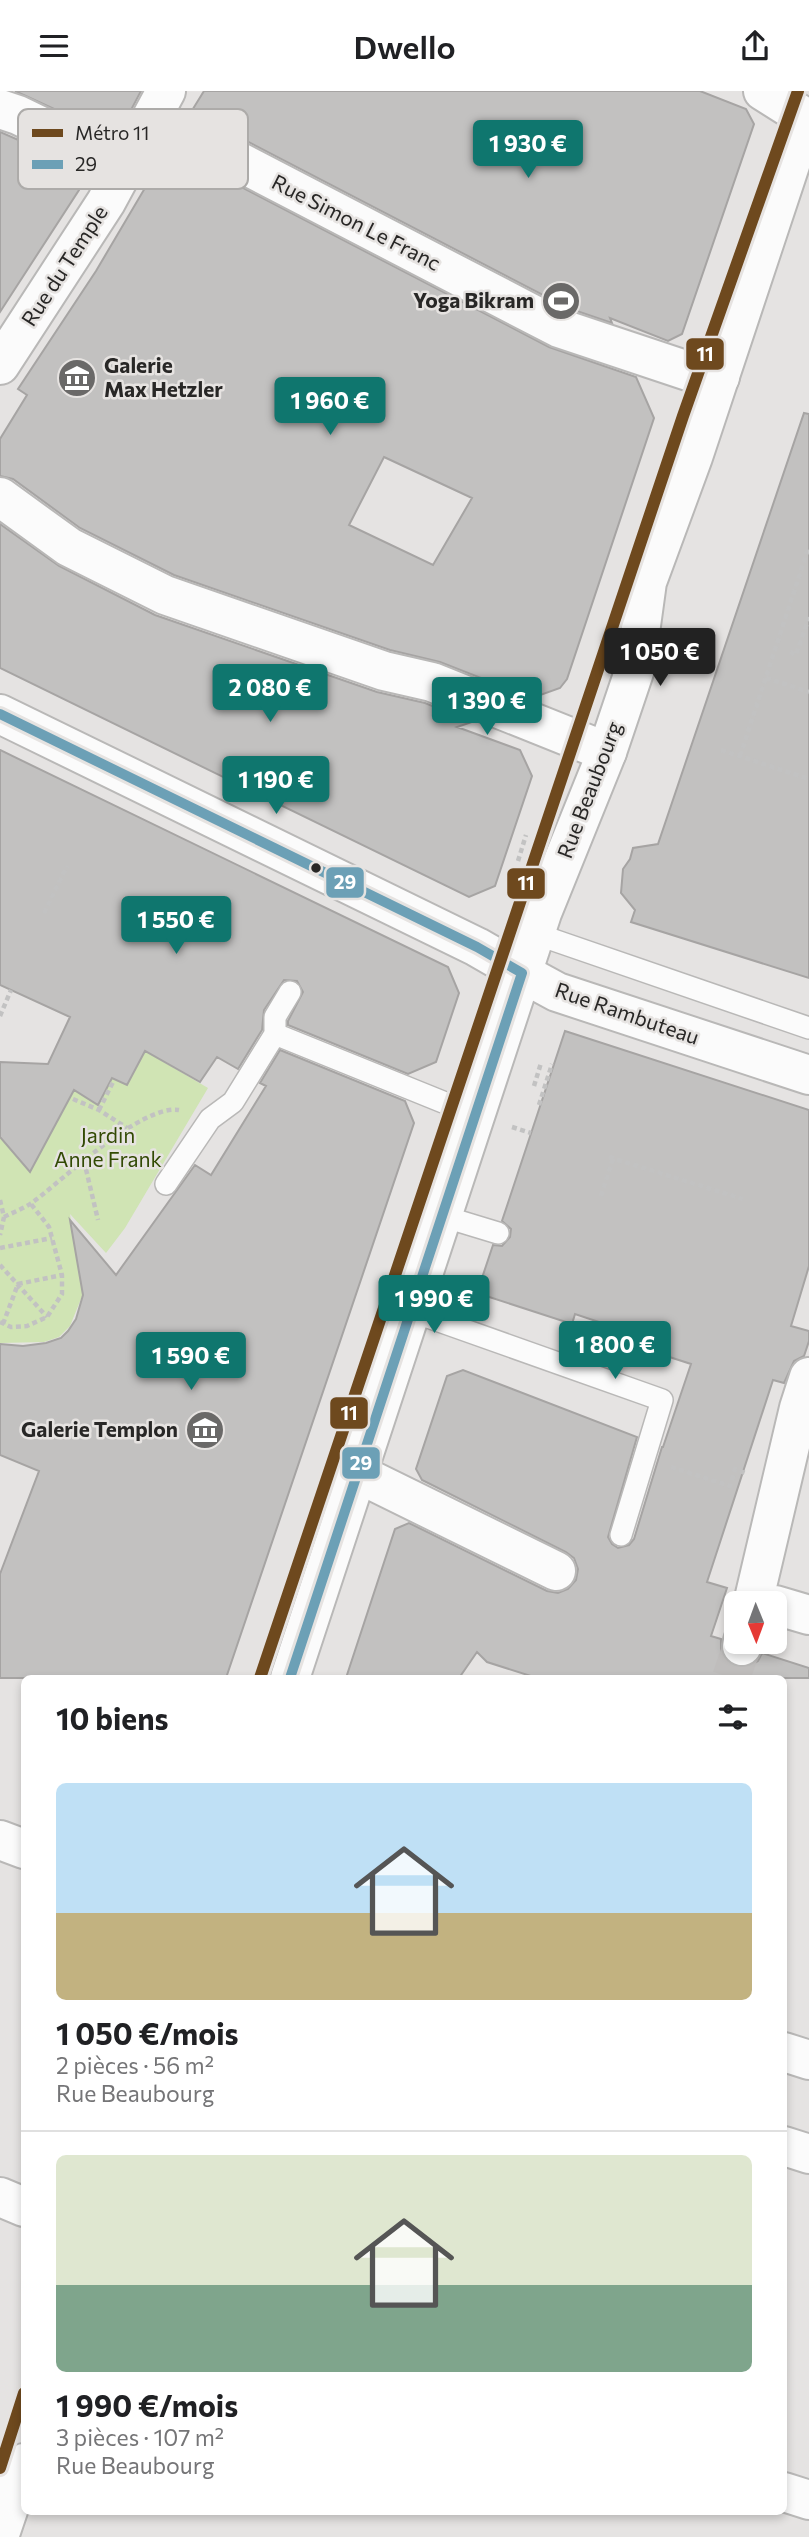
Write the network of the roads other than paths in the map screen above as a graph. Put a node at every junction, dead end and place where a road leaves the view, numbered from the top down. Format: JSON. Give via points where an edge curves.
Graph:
{"nodes":[{"id":1,"x":763,"y":91,"type":"edge"},
{"id":2,"x":0,"y":109,"type":"edge"},
{"id":3,"x":18,"y":115,"type":"edge"},
{"id":4,"x":809,"y":120,"type":"edge"},
{"id":5,"x":248,"y":154,"type":"edge"},
{"id":6,"x":113,"y":189,"type":"edge"},
{"id":7,"x":0,"y":365,"type":"edge"},
{"id":8,"x":720,"y":377,"type":"junction"},
{"id":9,"x":0,"y":497,"type":"edge"},
{"id":10,"x":0,"y":715,"type":"edge"},
{"id":11,"x":607,"y":752,"type":"junction"},
{"id":12,"x":536,"y":934,"type":"junction"},
{"id":13,"x":522,"y":973,"type":"junction"},
{"id":14,"x":290,"y":992,"type":"dead end"},
{"id":15,"x":809,"y":1028,"type":"edge"},
{"id":16,"x":275,"y":1034,"type":"junction"},
{"id":17,"x":809,"y":1075,"type":"edge"},
{"id":18,"x":475,"y":1115,"type":"junction"},
{"id":19,"x":166,"y":1184,"type":"dead end"},
{"id":20,"x":442,"y":1216,"type":"junction"},
{"id":21,"x":498,"y":1233,"type":"dead end"},
{"id":22,"x":411,"y":1311,"type":"junction"},
{"id":23,"x":809,"y":1377,"type":"edge"},
{"id":24,"x":356,"y":1477,"type":"junction"},
{"id":25,"x":621,"y":1535,"type":"dead end"},
{"id":26,"x":556,"y":1571,"type":"dead end"},
{"id":27,"x":765,"y":1591,"type":"edge"},
{"id":28,"x":788,"y":1609,"type":"edge"},
{"id":29,"x":809,"y":1615,"type":"edge"},
{"id":30,"x":291,"y":1675,"type":"edge"},
{"id":31,"x":0,"y":1840,"type":"edge"},
{"id":32,"x":21,"y":1848,"type":"edge"},
{"id":33,"x":787,"y":2053,"type":"edge"},
{"id":34,"x":809,"y":2060,"type":"edge"},
{"id":35,"x":787,"y":2147,"type":"edge"},
{"id":36,"x":809,"y":2154,"type":"edge"},
{"id":37,"x":0,"y":2197,"type":"edge"},
{"id":38,"x":21,"y":2206,"type":"edge"},
{"id":39,"x":21,"y":2472,"type":"edge"},
{"id":40,"x":787,"y":2493,"type":"edge"},
{"id":41,"x":809,"y":2500,"type":"edge"},
{"id":42,"x":0,"y":2534,"type":"edge"}],
"edges":[{"from":1,"to":4,"type":"street"},
{"from":2,"to":3,"type":"street"},
{"from":4,"to":8,"type":"street","name":"Rue Beaubourg"},
{"from":5,"to":8,"type":"street","name":"Rue Simon Le Franc","via":[[559,328],[694,373]]},
{"from":6,"to":7,"type":"street","name":"Rue du Temple"},
{"from":8,"to":11,"type":"street","name":"Rue Beaubourg","via":[[647,582],[635,669]]},
{"from":9,"to":11,"type":"street","via":[[69,547],[165,595],[384,671],[432,682]]},
{"from":10,"to":13,"type":"street","name":"Rue Rambuteau"},
{"from":11,"to":12,"type":"street","name":"Rue Beaubourg"},
{"from":12,"to":13,"type":"street","name":"Rue Beaubourg"},
{"from":12,"to":15,"type":"lane"},
{"from":13,"to":17,"type":"street","name":"Rue Rambuteau","via":[[557,992]]},
{"from":13,"to":18,"type":"street","name":"Rue Beaubourg"},
{"from":14,"to":16,"type":"lane","via":[[275,1017]]},
{"from":16,"to":18,"type":"lane"},
{"from":16,"to":19,"type":"lane","via":[[233,1103],[210,1119]]},
{"from":18,"to":20,"type":"street","name":"Rue Beaubourg"},
{"from":20,"to":21,"type":"lane"},
{"from":20,"to":22,"type":"street","name":"Rue Beaubourg"},
{"from":22,"to":24,"type":"street","name":"Rue Beaubourg"},
{"from":22,"to":25,"type":"lane","via":[[663,1399]]},
{"from":23,"to":27,"type":"street"},
{"from":24,"to":26,"type":"street","via":[[373,1481]]},
{"from":24,"to":30,"type":"street","name":"Rue Beaubourg"},
{"from":28,"to":29,"type":"street"},
{"from":31,"to":32,"type":"street"},
{"from":33,"to":34,"type":"street"},
{"from":35,"to":36,"type":"street"},
{"from":37,"to":38,"type":"street"},
{"from":39,"to":42,"type":"street"},
{"from":40,"to":41,"type":"street"}]}
